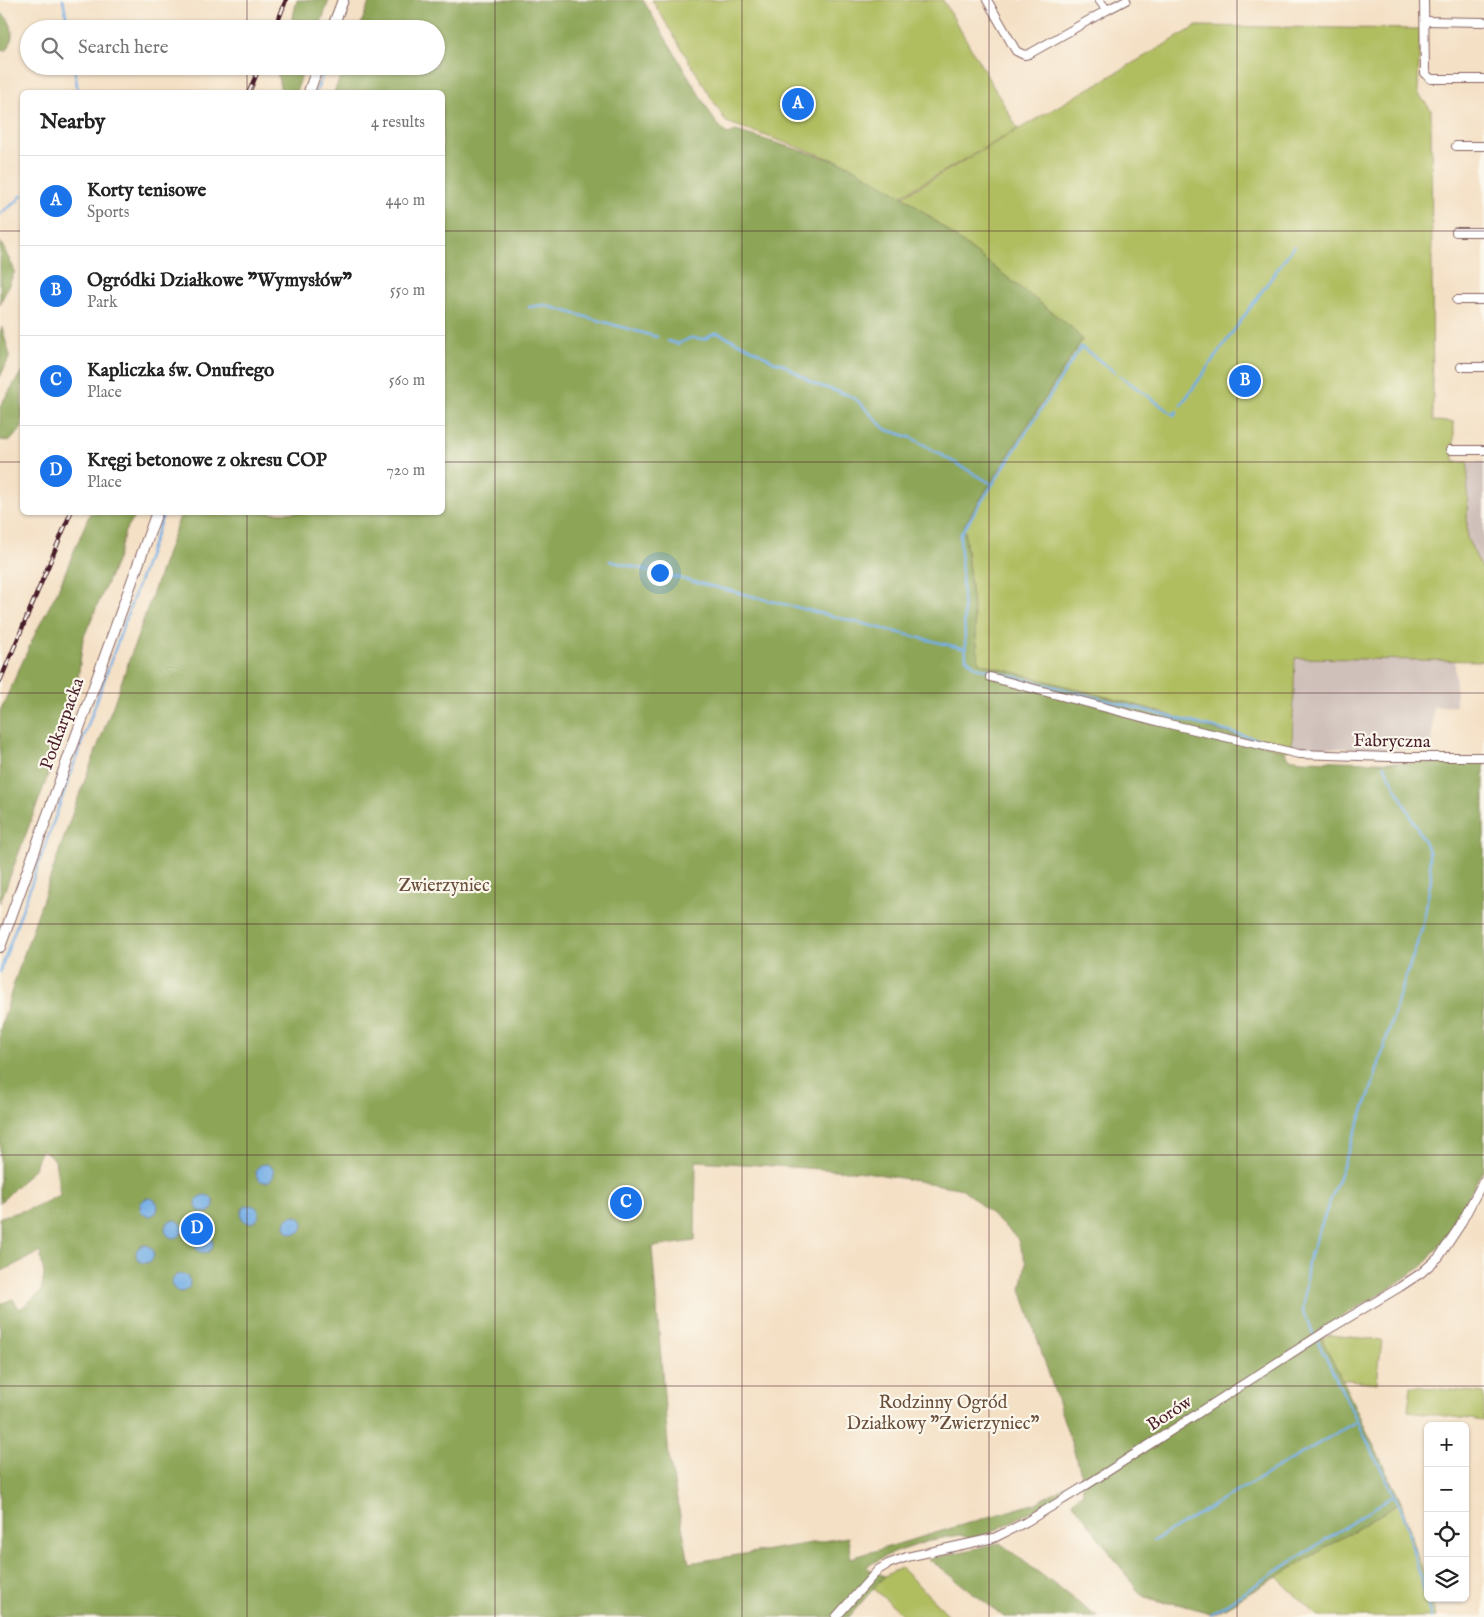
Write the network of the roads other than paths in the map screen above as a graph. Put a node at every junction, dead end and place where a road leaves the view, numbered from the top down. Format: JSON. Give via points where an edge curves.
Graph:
{"nodes":[{"id":1,"x":343,"y":0,"type":"edge"},
{"id":2,"x":987,"y":0,"type":"edge"},
{"id":3,"x":1099,"y":0,"type":"edge"},
{"id":4,"x":1126,"y":0,"type":"edge"},
{"id":5,"x":1424,"y":0,"type":"edge"},
{"id":6,"x":1107,"y":10,"type":"junction"},
{"id":7,"x":335,"y":20,"type":"edge"},
{"id":8,"x":1425,"y":21,"type":"junction"},
{"id":9,"x":1484,"y":22,"type":"edge"},
{"id":10,"x":315,"y":75,"type":"edge"},
{"id":11,"x":1484,"y":79,"type":"edge"},
{"id":12,"x":310,"y":90,"type":"edge"},
{"id":13,"x":1456,"y":146,"type":"dead end"},
{"id":14,"x":1484,"y":146,"type":"edge"},
{"id":15,"x":1456,"y":232,"type":"dead end"},
{"id":16,"x":1484,"y":232,"type":"edge"},
{"id":17,"x":1457,"y":300,"type":"dead end"},
{"id":18,"x":1484,"y":300,"type":"edge"},
{"id":19,"x":1461,"y":367,"type":"dead end"},
{"id":20,"x":1484,"y":367,"type":"edge"},
{"id":21,"x":1450,"y":450,"type":"dead end"},
{"id":22,"x":1484,"y":450,"type":"edge"},
{"id":23,"x":157,"y":515,"type":"edge"},
{"id":24,"x":990,"y":677,"type":"dead end"},
{"id":25,"x":1484,"y":757,"type":"edge"},
{"id":26,"x":0,"y":947,"type":"edge"},
{"id":27,"x":1484,"y":1180,"type":"edge"},
{"id":28,"x":836,"y":1617,"type":"edge"}],
"edges":[{"from":1,"to":7,"type":"main road"},
{"from":2,"to":6,"type":"street","via":[[1016,51],[1024,55]]},
{"from":3,"to":6,"type":"street"},
{"from":4,"to":6,"type":"street"},
{"from":5,"to":8,"type":"street"},
{"from":8,"to":9,"type":"street"},
{"from":8,"to":11,"type":"street","via":[[1425,73],[1431,79]]},
{"from":10,"to":12,"type":"main road"},
{"from":13,"to":14,"type":"street"},
{"from":15,"to":16,"type":"street"},
{"from":17,"to":18,"type":"street"},
{"from":19,"to":20,"type":"street"},
{"from":21,"to":22,"type":"street"},
{"from":23,"to":26,"type":"main road","name":"Podkarpacka"},
{"from":24,"to":25,"type":"street","name":"Fabryczna","via":[[1156,721],[1300,754]]},
{"from":27,"to":28,"type":"street","name":"Borów","via":[[1439,1257],[1421,1273],[1026,1522],[994,1538],[888,1564],[878,1570]]}]}
